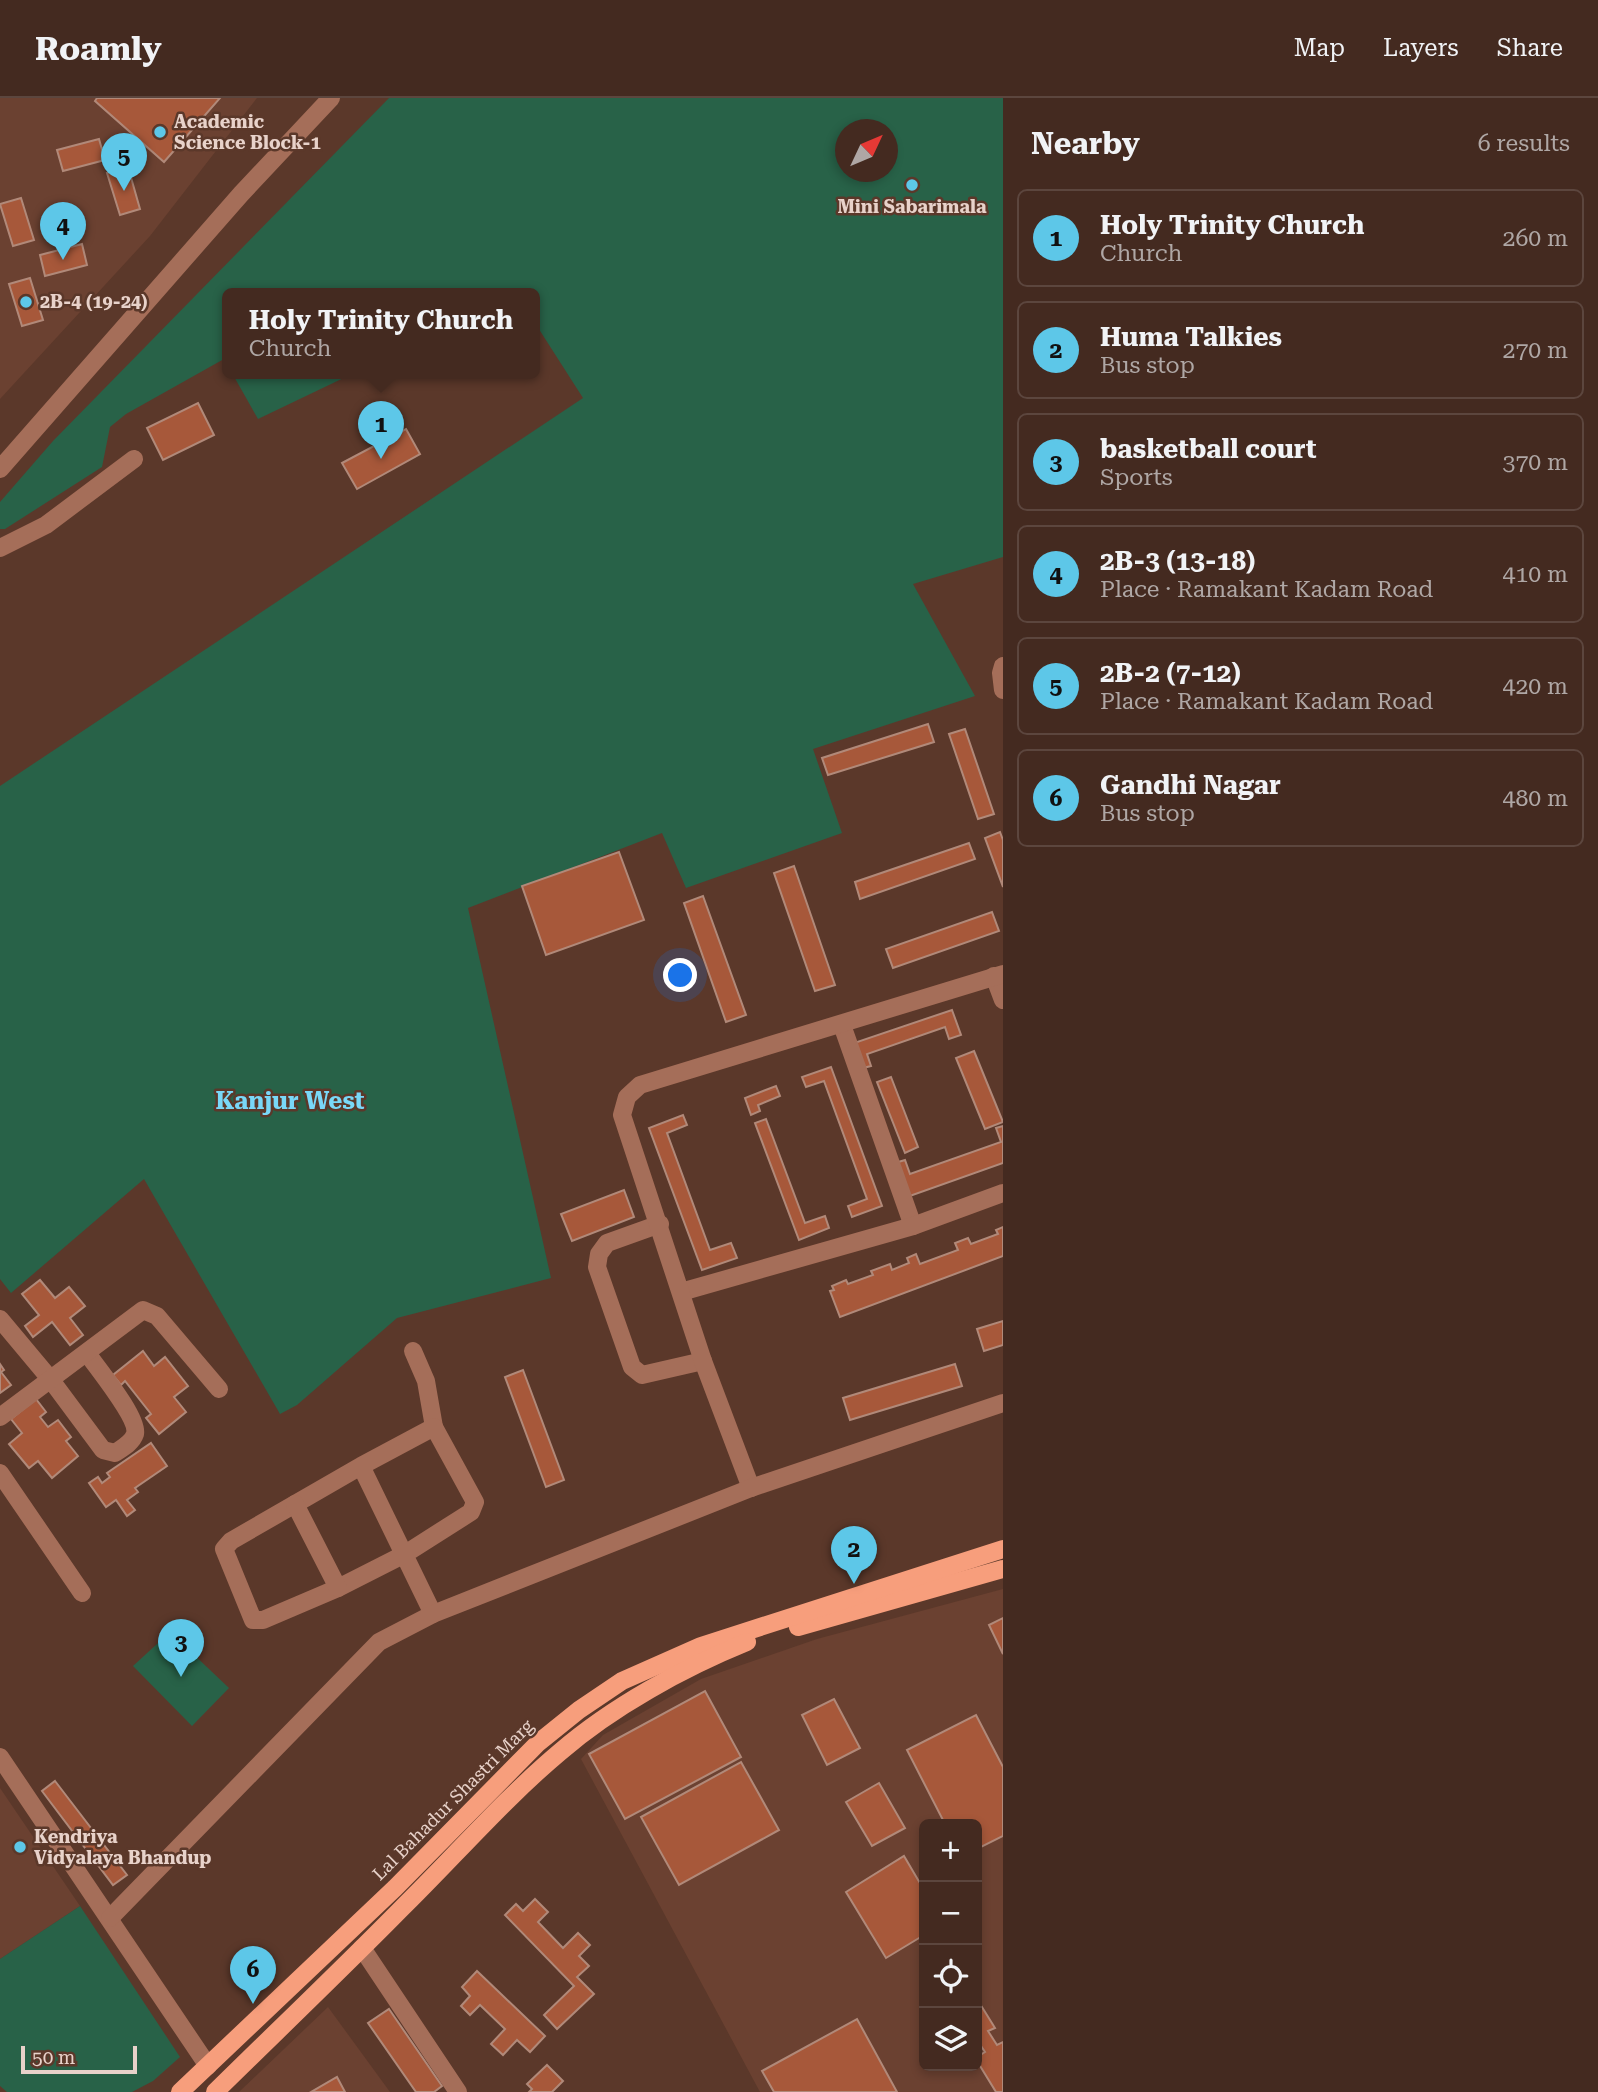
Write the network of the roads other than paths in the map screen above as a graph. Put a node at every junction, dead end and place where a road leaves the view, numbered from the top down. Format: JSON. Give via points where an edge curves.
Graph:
{"nodes":[{"id":1,"x":331,"y":98,"type":"edge"},
{"id":2,"x":134,"y":459,"type":"dead end"},
{"id":3,"x":0,"y":469,"type":"edge"},
{"id":4,"x":0,"y":548,"type":"edge"},
{"id":5,"x":1003,"y":666,"type":"edge"},
{"id":6,"x":1003,"y":690,"type":"edge"},
{"id":7,"x":999,"y":975,"type":"edge"},
{"id":8,"x":1003,"y":1000,"type":"edge"},
{"id":9,"x":842,"y":1025,"type":"junction"},
{"id":10,"x":1003,"y":1193,"type":"edge"},
{"id":11,"x":660,"y":1224,"type":"junction"},
{"id":12,"x":913,"y":1226,"type":"junction"},
{"id":13,"x":681,"y":1292,"type":"junction"},
{"id":14,"x":0,"y":1319,"type":"edge"},
{"id":15,"x":413,"y":1351,"type":"dead end"},
{"id":16,"x":87,"y":1353,"type":"junction"},
{"id":17,"x":703,"y":1361,"type":"junction"},
{"id":18,"x":51,"y":1380,"type":"junction"},
{"id":19,"x":219,"y":1389,"type":"dead end"},
{"id":20,"x":1003,"y":1403,"type":"edge"},
{"id":21,"x":0,"y":1417,"type":"edge"},
{"id":22,"x":434,"y":1427,"type":"junction"},
{"id":23,"x":361,"y":1466,"type":"junction"},
{"id":24,"x":0,"y":1473,"type":"edge"},
{"id":25,"x":751,"y":1488,"type":"junction"},
{"id":26,"x":295,"y":1504,"type":"junction"},
{"id":27,"x":1003,"y":1549,"type":"edge"},
{"id":28,"x":405,"y":1554,"type":"junction"},
{"id":29,"x":1003,"y":1569,"type":"edge"},
{"id":30,"x":338,"y":1588,"type":"junction"},
{"id":31,"x":82,"y":1593,"type":"dead end"},
{"id":32,"x":433,"y":1614,"type":"junction"},
{"id":33,"x":0,"y":1757,"type":"edge"},
{"id":34,"x":110,"y":1918,"type":"junction"},
{"id":35,"x":362,"y":1948,"type":"junction"},
{"id":36,"x":208,"y":2066,"type":"junction"},
{"id":37,"x":180,"y":2092,"type":"edge"},
{"id":38,"x":215,"y":2092,"type":"edge"},
{"id":39,"x":458,"y":2092,"type":"edge"}],
"edges":[{"from":1,"to":3,"type":"street"},
{"from":2,"to":4,"type":"street","via":[[47,525]]},
{"from":5,"to":6,"type":"street"},
{"from":7,"to":8,"type":"street"},
{"from":7,"to":9,"type":"street"},
{"from":9,"to":11,"type":"street","via":[[640,1085],[627,1097],[622,1115]]},
{"from":9,"to":12,"type":"street"},
{"from":10,"to":12,"type":"street"},
{"from":11,"to":13,"type":"street"},
{"from":11,"to":17,"type":"street","via":[[607,1243],[597,1267],[632,1367],[642,1375]]},
{"from":12,"to":13,"type":"street"},
{"from":13,"to":17,"type":"street"},
{"from":14,"to":18,"type":"street"},
{"from":15,"to":22,"type":"street","via":[[426,1381]]},
{"from":16,"to":18,"type":"street"},
{"from":16,"to":18,"type":"street","via":[[131,1417],[136,1430],[124,1447],[115,1452],[103,1450]]},
{"from":16,"to":19,"type":"street","via":[[143,1310],[157,1317]]},
{"from":17,"to":25,"type":"street"},
{"from":18,"to":21,"type":"street"},
{"from":20,"to":25,"type":"street"},
{"from":22,"to":23,"type":"street"},
{"from":22,"to":28,"type":"street","via":[[475,1502],[471,1512]]},
{"from":23,"to":26,"type":"street"},
{"from":23,"to":28,"type":"street"},
{"from":24,"to":31,"type":"street"},
{"from":25,"to":32,"type":"street"},
{"from":26,"to":30,"type":"street"},
{"from":26,"to":30,"type":"street","via":[[224,1549],[253,1620],[263,1620]]},
{"from":27,"to":36,"type":"main road","name":"Lal Bahadur Shastri Marg","via":[[701,1646],[622,1681],[538,1742],[395,1888]]},
{"from":28,"to":30,"type":"street"},
{"from":28,"to":32,"type":"street"},
{"from":29,"to":35,"type":"main road","via":[[747,1642],[708,1658],[619,1709],[561,1751],[503,1804]]},
{"from":32,"to":34,"type":"street","via":[[379,1642]]},
{"from":33,"to":34,"type":"street"},
{"from":34,"to":36,"type":"street"},
{"from":35,"to":38,"type":"main road"},
{"from":35,"to":39,"type":"street"},
{"from":36,"to":37,"type":"main road","name":"Lal Bahadur Shastri Marg"}]}
